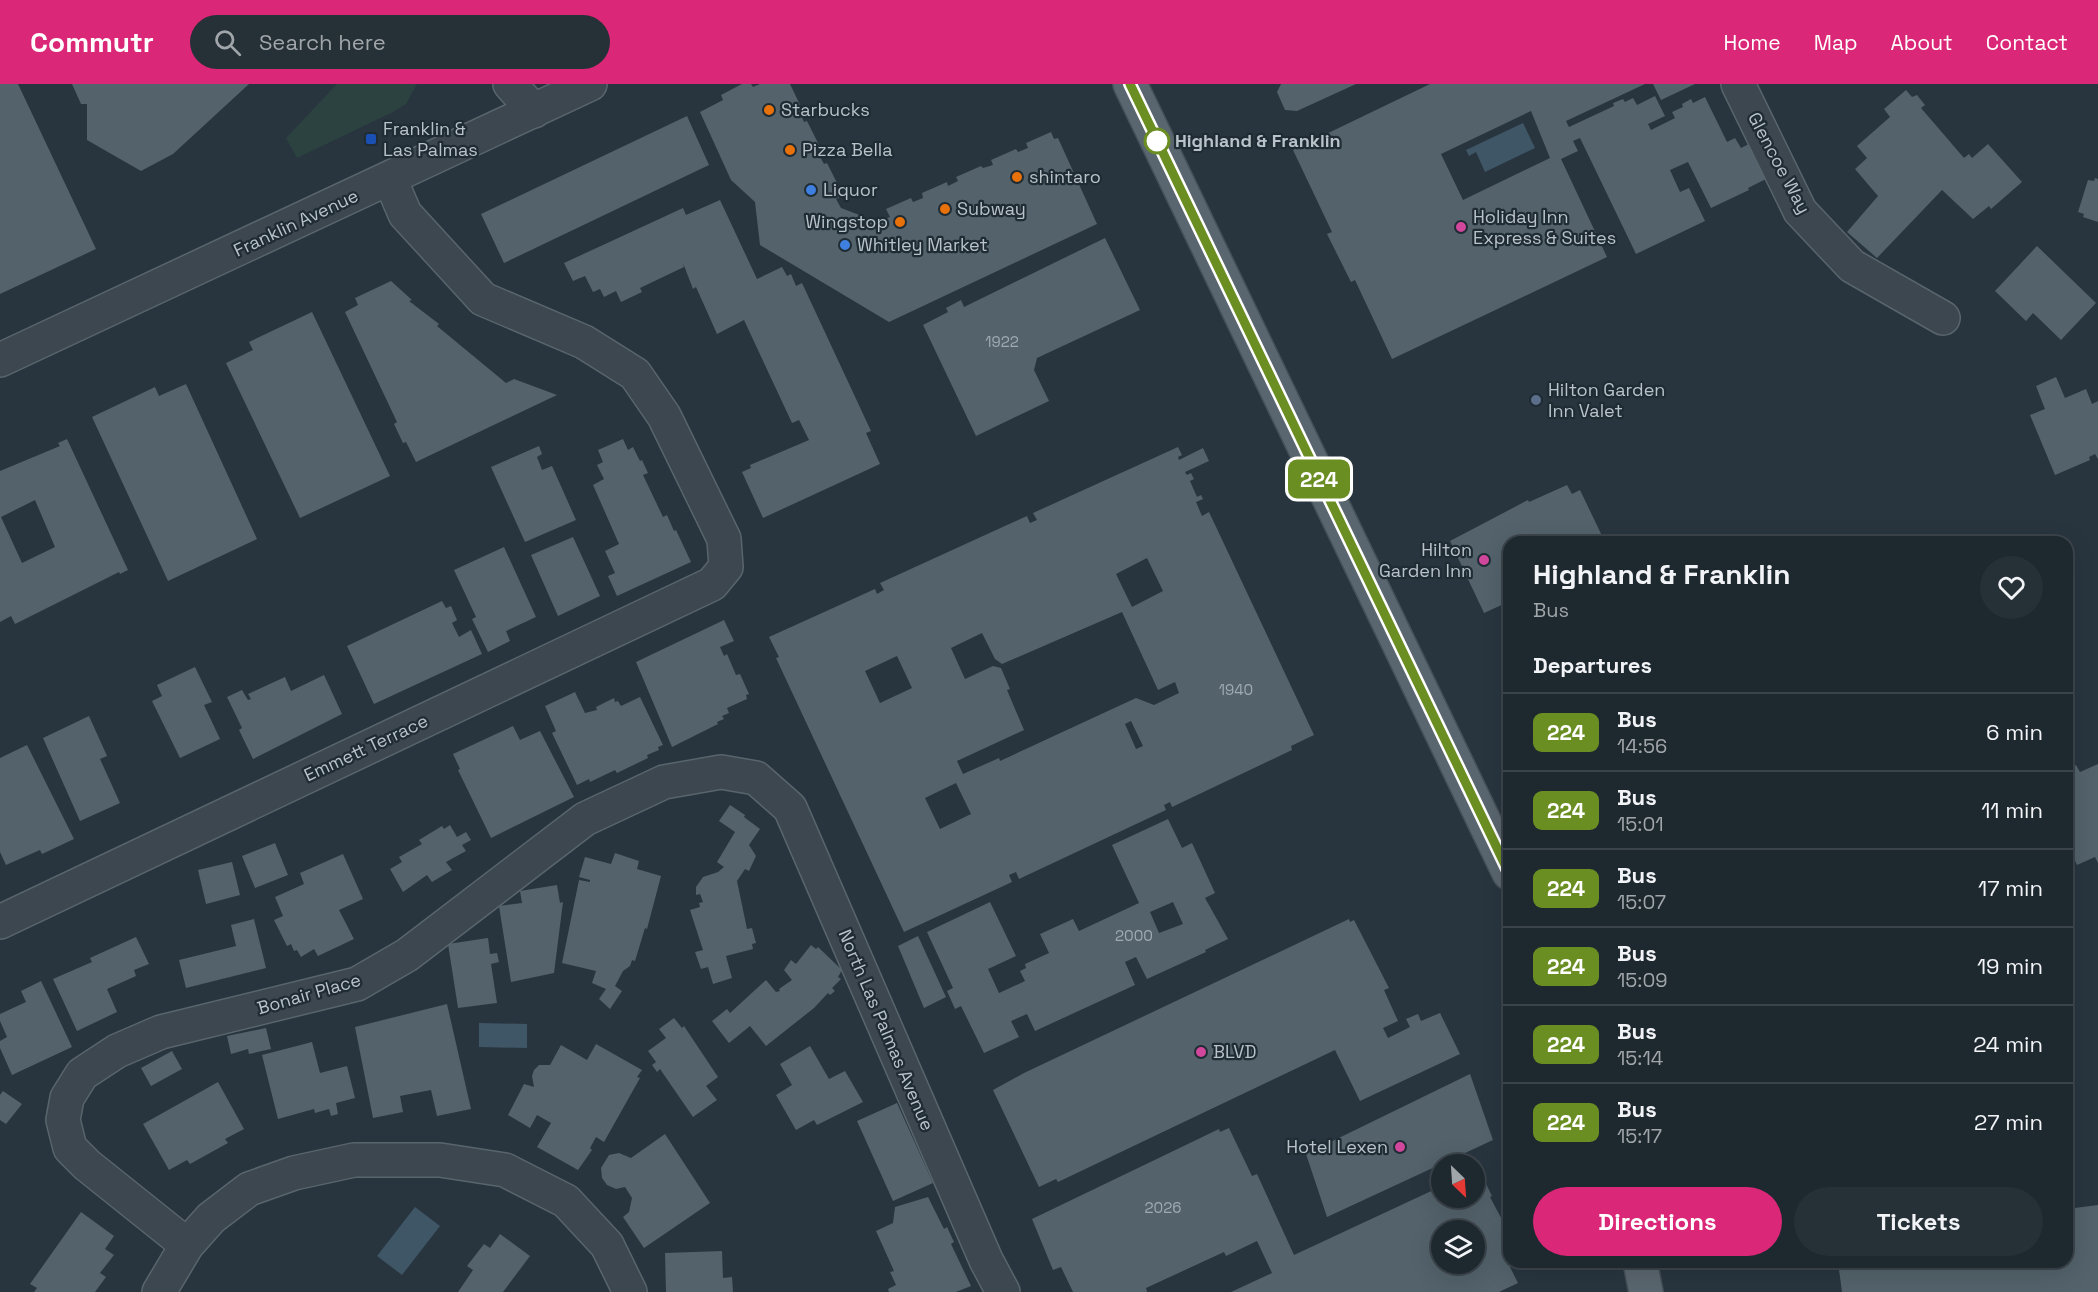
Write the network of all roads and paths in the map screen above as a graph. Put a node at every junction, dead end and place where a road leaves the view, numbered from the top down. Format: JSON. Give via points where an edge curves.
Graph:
{"nodes":[{"id":1,"x":510,"y":84,"type":"edge"},
{"id":2,"x":590,"y":84,"type":"edge"},
{"id":3,"x":1130,"y":84,"type":"edge"},
{"id":4,"x":1738,"y":84,"type":"edge"},
{"id":5,"x":534,"y":111,"type":"junction"},
{"id":6,"x":390,"y":179,"type":"junction"},
{"id":7,"x":1943,"y":318,"type":"dead end"},
{"id":8,"x":0,"y":360,"type":"edge"},
{"id":9,"x":756,"y":778,"type":"joint"},
{"id":10,"x":1503,"y":861,"type":"edge"},
{"id":11,"x":0,"y":922,"type":"edge"},
{"id":12,"x":187,"y":1245,"type":"junction"},
{"id":13,"x":1641,"y":1268,"type":"edge"},
{"id":14,"x":159,"y":1292,"type":"edge"},
{"id":15,"x":630,"y":1292,"type":"edge"},
{"id":16,"x":1003,"y":1292,"type":"edge"},
{"id":17,"x":1646,"y":1292,"type":"edge"}],
"edges":[{"from":1,"to":5,"type":"street"},
{"from":2,"to":5,"type":"street","name":"Franklin Avenue"},
{"from":3,"to":10,"type":"main road"},
{"from":4,"to":7,"type":"street","name":"Glencoe Way","via":[[1800,211],[1852,266]]},
{"from":5,"to":6,"type":"street","name":"Franklin Avenue"},
{"from":6,"to":8,"type":"street","name":"Franklin Avenue"},
{"from":6,"to":11,"type":"street","name":"Emmett Terrace","via":[[405,214],[483,299],[584,342],[635,374],[664,416],[723,538],[726,567],[712,585]]},
{"from":9,"to":12,"type":"street","name":"Bonair Place","via":[[721,772],[664,782],[585,819],[407,954],[357,984],[161,1032],[117,1051],[82,1074],[67,1098],[63,1120],[70,1148]]},
{"from":9,"to":16,"type":"street","name":"North Las Palmas Avenue","via":[[790,808]]},
{"from":12,"to":14,"type":"street"},
{"from":12,"to":15,"type":"street","via":[[212,1218],[249,1189],[294,1173],[354,1161],[440,1160],[505,1170],[566,1201],[607,1245]]},
{"from":13,"to":17,"type":"main road"}]}
